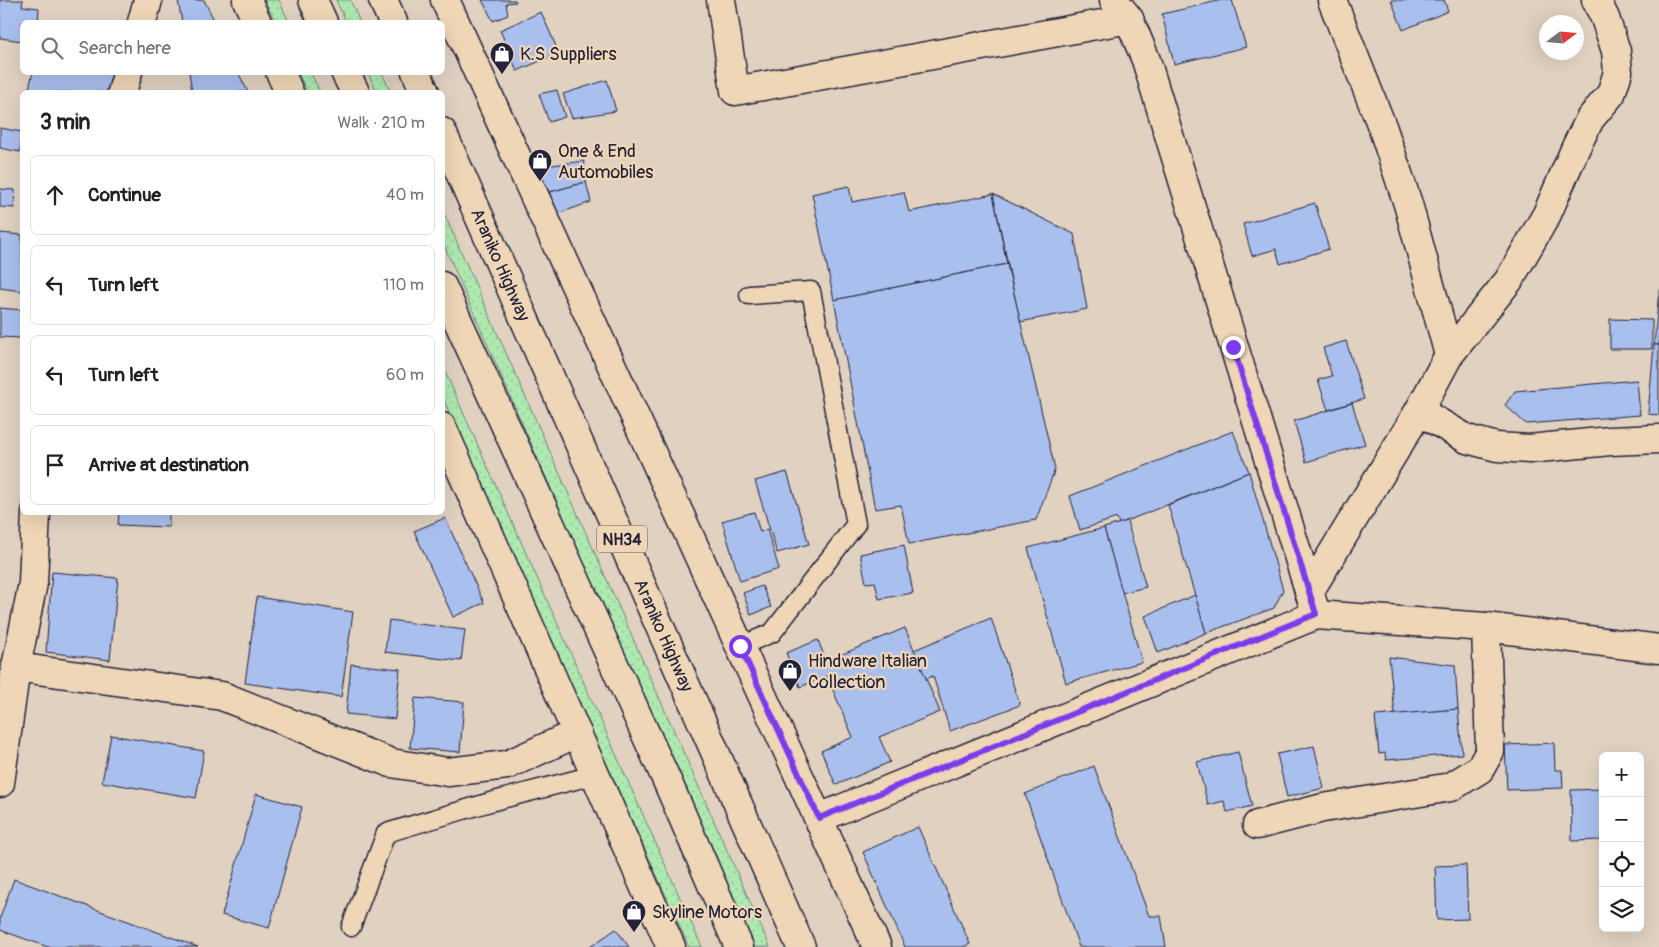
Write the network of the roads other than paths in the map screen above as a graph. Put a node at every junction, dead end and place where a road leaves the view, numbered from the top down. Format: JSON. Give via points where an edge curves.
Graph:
{"nodes":[{"id":1,"x":148,"y":0,"type":"edge"},
{"id":2,"x":247,"y":0,"type":"edge"},
{"id":3,"x":312,"y":0,"type":"edge"},
{"id":4,"x":383,"y":0,"type":"edge"},
{"id":5,"x":445,"y":0,"type":"edge"},
{"id":6,"x":722,"y":0,"type":"edge"},
{"id":7,"x":1332,"y":0,"type":"edge"},
{"id":8,"x":1596,"y":0,"type":"edge"},
{"id":9,"x":1121,"y":10,"type":"edge"},
{"id":10,"x":143,"y":20,"type":"edge"},
{"id":11,"x":256,"y":20,"type":"edge"},
{"id":12,"x":322,"y":20,"type":"edge"},
{"id":13,"x":392,"y":20,"type":"edge"},
{"id":14,"x":127,"y":75,"type":"edge"},
{"id":15,"x":281,"y":75,"type":"edge"},
{"id":16,"x":347,"y":75,"type":"edge"},
{"id":17,"x":417,"y":75,"type":"edge"},
{"id":18,"x":123,"y":90,"type":"edge"},
{"id":19,"x":288,"y":90,"type":"edge"},
{"id":20,"x":353,"y":90,"type":"edge"},
{"id":21,"x":424,"y":90,"type":"edge"},
{"id":22,"x":445,"y":139,"type":"edge"},
{"id":23,"x":445,"y":293,"type":"edge"},
{"id":24,"x":749,"y":295,"type":"dead end"},
{"id":25,"x":1449,"y":354,"type":"junction"},
{"id":26,"x":1419,"y":412,"type":"junction"},
{"id":27,"x":445,"y":434,"type":"edge"},
{"id":28,"x":1659,"y":440,"type":"edge"},
{"id":29,"x":36,"y":515,"type":"edge"},
{"id":30,"x":1313,"y":603,"type":"junction"},
{"id":31,"x":1486,"y":627,"type":"junction"},
{"id":32,"x":740,"y":646,"type":"junction"},
{"id":33,"x":1659,"y":649,"type":"edge"},
{"id":34,"x":16,"y":667,"type":"junction"},
{"id":35,"x":577,"y":733,"type":"junction"},
{"id":36,"x":594,"y":775,"type":"junction"},
{"id":37,"x":0,"y":783,"type":"edge"},
{"id":38,"x":819,"y":818,"type":"junction"},
{"id":39,"x":1257,"y":825,"type":"dead end"},
{"id":40,"x":351,"y":927,"type":"dead end"},
{"id":41,"x":670,"y":947,"type":"edge"},
{"id":42,"x":739,"y":947,"type":"edge"},
{"id":43,"x":801,"y":947,"type":"edge"},
{"id":44,"x":877,"y":947,"type":"edge"}],
"edges":[{"from":1,"to":10,"type":"main road"},
{"from":2,"to":11,"type":"main road"},
{"from":3,"to":12,"type":"main road"},
{"from":4,"to":13,"type":"main road"},
{"from":5,"to":32,"type":"main road"},
{"from":6,"to":9,"type":"main road","via":[[735,91]]},
{"from":7,"to":25,"type":"main road","via":[[1383,129],[1408,204]]},
{"from":8,"to":25,"type":"main road","via":[[1616,50],[1618,72],[1611,94],[1590,119],[1547,214],[1509,280]]},
{"from":9,"to":30,"type":"main road","via":[[1146,60]]},
{"from":14,"to":18,"type":"main road"},
{"from":15,"to":19,"type":"main road"},
{"from":16,"to":20,"type":"main road"},
{"from":17,"to":21,"type":"main road"},
{"from":22,"to":43,"type":"main road","name":"Araniko Highway","number":"NH34"},
{"from":23,"to":42,"type":"main road"},
{"from":24,"to":32,"type":"lane","via":[[811,291],[856,524],[772,633]]},
{"from":25,"to":26,"type":"main road"},
{"from":26,"to":28,"type":"main road","via":[[1467,439],[1497,447]]},
{"from":26,"to":30,"type":"main road"},
{"from":27,"to":35,"type":"main road"},
{"from":29,"to":34,"type":"main road","via":[[33,583]]},
{"from":30,"to":31,"type":"main road"},
{"from":30,"to":38,"type":"main road"},
{"from":31,"to":33,"type":"main road"},
{"from":31,"to":39,"type":"main road","via":[[1490,751],[1480,770],[1451,787],[1323,808]]},
{"from":32,"to":38,"type":"main road"},
{"from":34,"to":35,"type":"main road","via":[[222,696],[391,764],[448,772],[507,765]]},
{"from":34,"to":37,"type":"main road"},
{"from":35,"to":36,"type":"main road"},
{"from":36,"to":40,"type":"lane","via":[[386,833]]},
{"from":36,"to":41,"type":"main road"},
{"from":38,"to":44,"type":"main road"}]}
